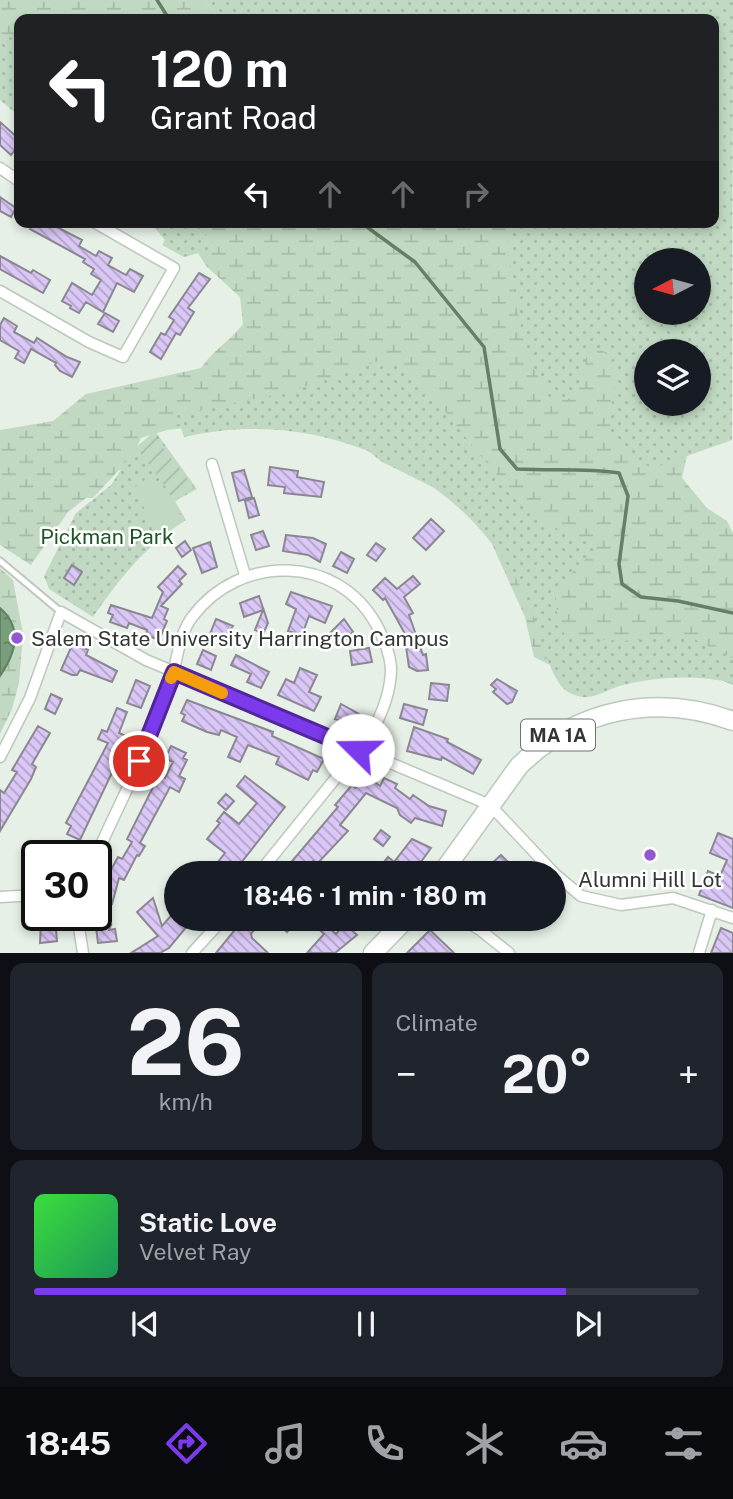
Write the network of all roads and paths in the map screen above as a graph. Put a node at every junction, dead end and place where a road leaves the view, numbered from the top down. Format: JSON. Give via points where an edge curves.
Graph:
{"nodes":[{"id":1,"x":104,"y":228,"type":"edge"},
{"id":2,"x":0,"y":291,"type":"edge"},
{"id":3,"x":212,"y":464,"type":"dead end"},
{"id":4,"x":0,"y":561,"type":"edge"},
{"id":5,"x":244,"y":575,"type":"junction"},
{"id":6,"x":61,"y":612,"type":"junction"},
{"id":7,"x":174,"y":672,"type":"junction"},
{"id":8,"x":733,"y":721,"type":"edge"},
{"id":9,"x":358,"y":750,"type":"junction"},
{"id":10,"x":0,"y":757,"type":"edge"},
{"id":11,"x":490,"y":805,"type":"junction"},
{"id":12,"x":103,"y":840,"type":"edge"},
{"id":13,"x":269,"y":861,"type":"edge"},
{"id":14,"x":450,"y":861,"type":"edge"},
{"id":15,"x":542,"y":861,"type":"edge"},
{"id":16,"x":566,"y":884,"type":"edge"},
{"id":17,"x":21,"y":896,"type":"edge"},
{"id":18,"x":0,"y":897,"type":"edge"},
{"id":19,"x":712,"y":910,"type":"junction"},
{"id":20,"x":733,"y":918,"type":"edge"},
{"id":21,"x":80,"y":931,"type":"edge"},
{"id":22,"x":212,"y":931,"type":"edge"},
{"id":23,"x":394,"y":931,"type":"edge"},
{"id":24,"x":482,"y":931,"type":"edge"},
{"id":25,"x":83,"y":953,"type":"edge"},
{"id":26,"x":192,"y":953,"type":"edge"},
{"id":27,"x":373,"y":953,"type":"edge"},
{"id":28,"x":509,"y":953,"type":"edge"},
{"id":29,"x":699,"y":953,"type":"edge"}],
"edges":[{"from":1,"to":2,"type":"street","via":[[174,268],[124,357]]},
{"from":3,"to":5,"type":"street"},
{"from":4,"to":6,"type":"lane"},
{"from":5,"to":7,"type":"street","via":[[193,616],[177,652]]},
{"from":5,"to":9,"type":"street","via":[[275,568],[317,575],[356,598],[371,616],[383,637],[391,667],[380,718]]},
{"from":6,"to":7,"type":"street"},
{"from":6,"to":10,"type":"street","via":[[30,698]]},
{"from":7,"to":9,"type":"street"},
{"from":7,"to":12,"type":"street","via":[[149,741]]},
{"from":8,"to":11,"type":"highway","number":"MA 1A","via":[[665,705],[602,714],[565,730],[534,751]]},
{"from":9,"to":11,"type":"street"},
{"from":9,"to":13,"type":"street"},
{"from":11,"to":14,"type":"highway","number":"MA 1A"},
{"from":11,"to":15,"type":"street"},
{"from":16,"to":19,"type":"street","via":[[581,896],[621,905],[673,898]]},
{"from":17,"to":18,"type":"street"},
{"from":19,"to":20,"type":"street"},
{"from":19,"to":29,"type":"street"},
{"from":21,"to":25,"type":"street"},
{"from":22,"to":26,"type":"street"},
{"from":23,"to":27,"type":"highway"},
{"from":24,"to":28,"type":"street"}]}
